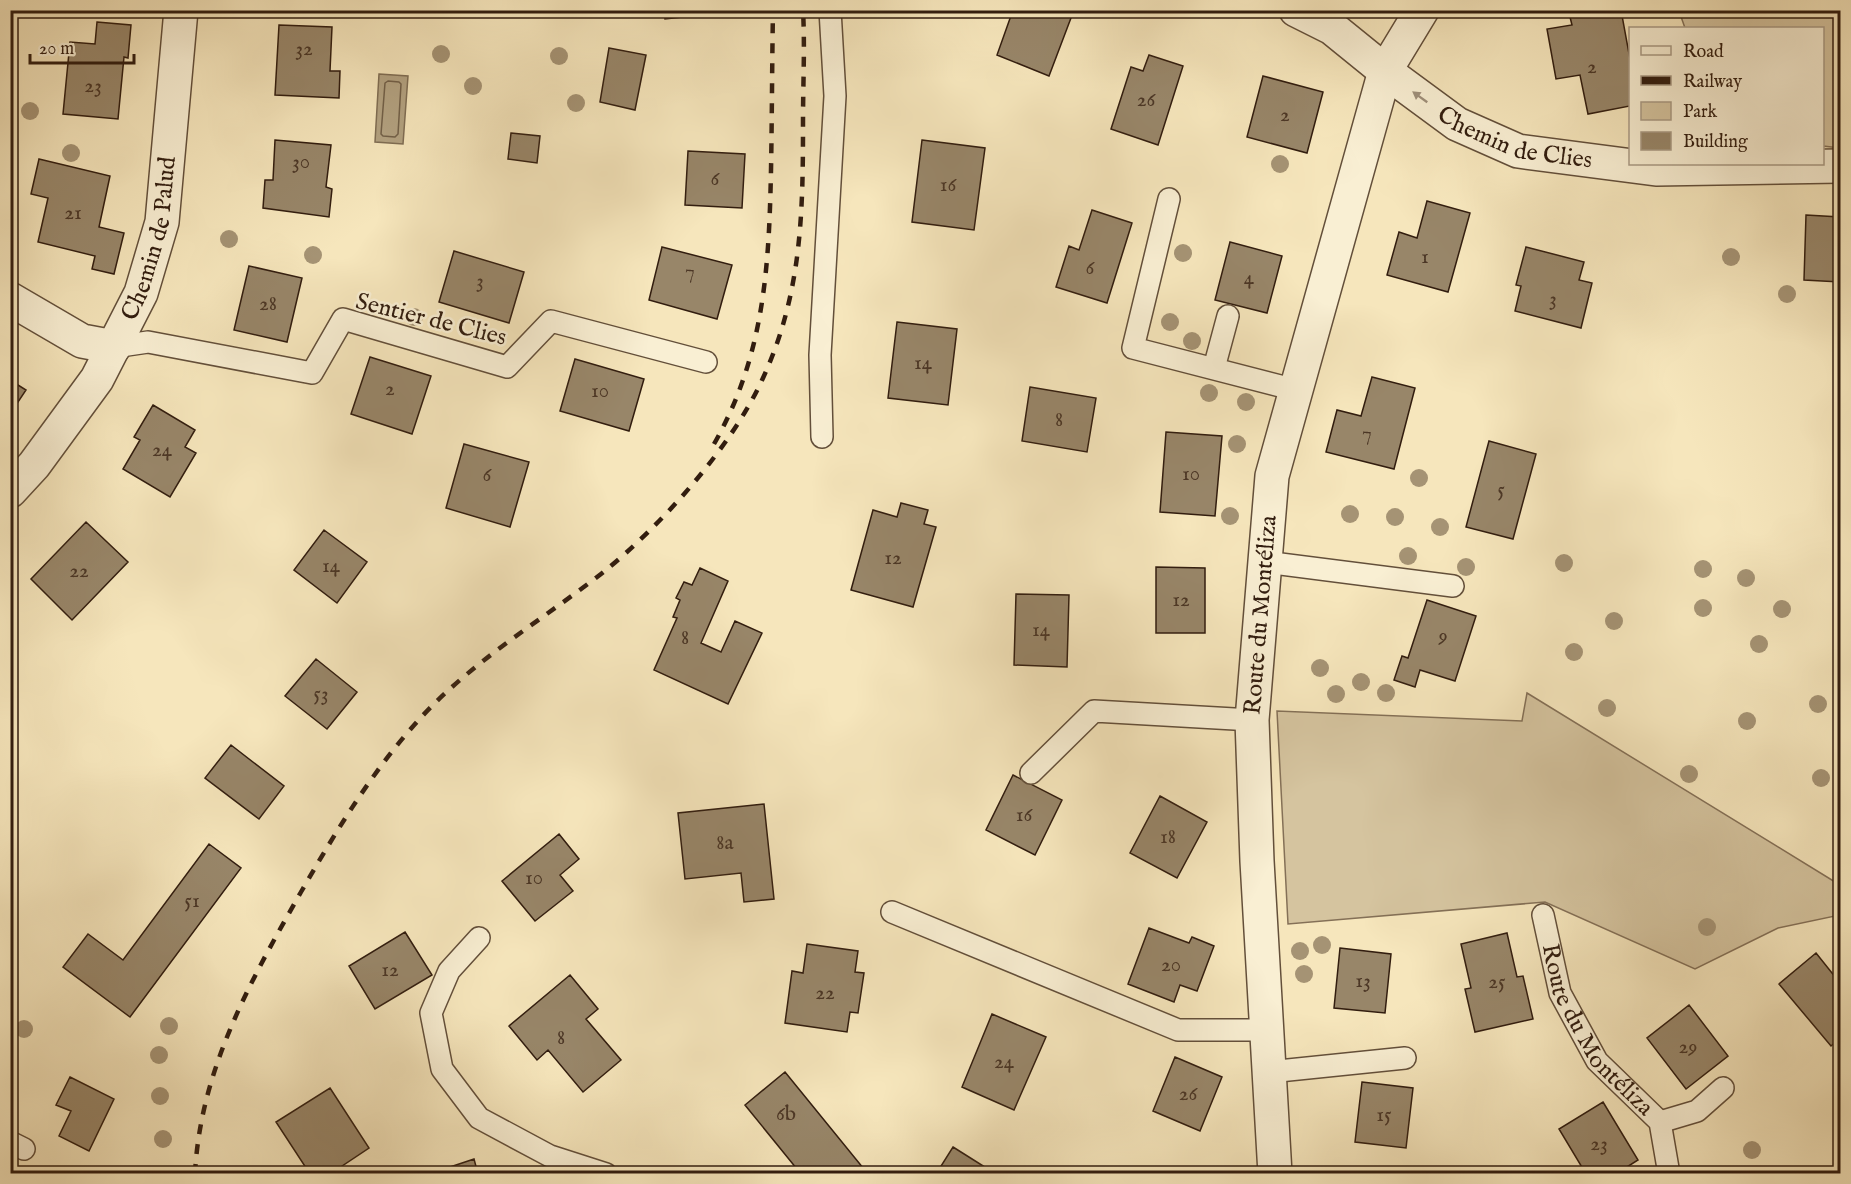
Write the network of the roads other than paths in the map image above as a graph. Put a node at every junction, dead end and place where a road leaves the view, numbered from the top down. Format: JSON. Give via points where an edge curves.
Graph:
{"nodes":[{"id":1,"x":180,"y":10,"type":"edge"},
{"id":2,"x":830,"y":10,"type":"edge"},
{"id":3,"x":1296,"y":10,"type":"edge"},
{"id":4,"x":1422,"y":10,"type":"edge"},
{"id":5,"x":1385,"y":71,"type":"junction"},
{"id":6,"x":1840,"y":166,"type":"edge"},
{"id":7,"x":1169,"y":199,"type":"dead end"},
{"id":8,"x":10,"y":299,"type":"edge"},
{"id":9,"x":1228,"y":316,"type":"dead end"},
{"id":10,"x":114,"y":347,"type":"junction"},
{"id":11,"x":706,"y":362,"type":"dead end"},
{"id":12,"x":1214,"y":368,"type":"junction"},
{"id":13,"x":1296,"y":390,"type":"junction"},
{"id":14,"x":822,"y":437,"type":"dead end"},
{"id":15,"x":10,"y":491,"type":"edge"},
{"id":16,"x":1265,"y":562,"type":"junction"},
{"id":17,"x":1453,"y":586,"type":"dead end"},
{"id":18,"x":1252,"y":720,"type":"junction"},
{"id":19,"x":1031,"y":773,"type":"dead end"},
{"id":20,"x":892,"y":912,"type":"dead end"},
{"id":21,"x":1544,"y":915,"type":"dead end"},
{"id":22,"x":479,"y":938,"type":"dead end"},
{"id":23,"x":1267,"y":1030,"type":"junction"},
{"id":24,"x":1405,"y":1058,"type":"dead end"},
{"id":25,"x":1269,"y":1072,"type":"junction"},
{"id":26,"x":1723,"y":1088,"type":"dead end"},
{"id":27,"x":1660,"y":1122,"type":"junction"},
{"id":28,"x":606,"y":1173,"type":"edge"},
{"id":29,"x":1275,"y":1173,"type":"edge"},
{"id":30,"x":1669,"y":1173,"type":"edge"}],
"edges":[{"from":1,"to":10,"type":"street","name":"Chemin de Palud","via":[[162,222],[141,292]]},
{"from":2,"to":14,"type":"lane","via":[[835,96],[820,355]]},
{"from":3,"to":5,"type":"street","name":"Chemin de Clies","via":[[1332,28]]},
{"from":4,"to":5,"type":"street","name":"Route du Montéliza"},
{"from":6,"to":5,"type":"street","name":"Chemin de Clies","one_way":true,"via":[[1656,170],[1518,151],[1457,124]]},
{"from":5,"to":13,"type":"street","name":"Route du Montéliza"},
{"from":7,"to":12,"type":"lane","via":[[1133,348]]},
{"from":8,"to":10,"type":"street","name":"Chemin de Palud","via":[[82,340]]},
{"from":9,"to":12,"type":"lane"},
{"from":10,"to":11,"type":"lane","name":"Sentier de Clies","via":[[148,342],[312,373],[343,319],[507,367],[551,321]]},
{"from":10,"to":15,"type":"street","via":[[70,417]]},
{"from":12,"to":13,"type":"lane"},
{"from":13,"to":16,"type":"street","name":"Route du Montéliza","via":[[1272,476]]},
{"from":16,"to":17,"type":"lane"},
{"from":16,"to":18,"type":"street","name":"Route du Montéliza"},
{"from":18,"to":19,"type":"lane","via":[[1094,711]]},
{"from":18,"to":23,"type":"street","name":"Route du Montéliza"},
{"from":20,"to":23,"type":"lane","via":[[1178,1030]]},
{"from":21,"to":27,"type":"lane","name":"Route du Montéliza","via":[[1560,993],[1598,1061]]},
{"from":22,"to":28,"type":"lane","via":[[449,971],[430,1013],[442,1069],[479,1118],[550,1156]]},
{"from":23,"to":25,"type":"street","name":"Route du Montéliza"},
{"from":24,"to":25,"type":"lane"},
{"from":25,"to":29,"type":"street","name":"Route du Montéliza"},
{"from":26,"to":27,"type":"lane","via":[[1697,1111]]},
{"from":27,"to":30,"type":"lane","name":"Route du Montéliza"}]}
